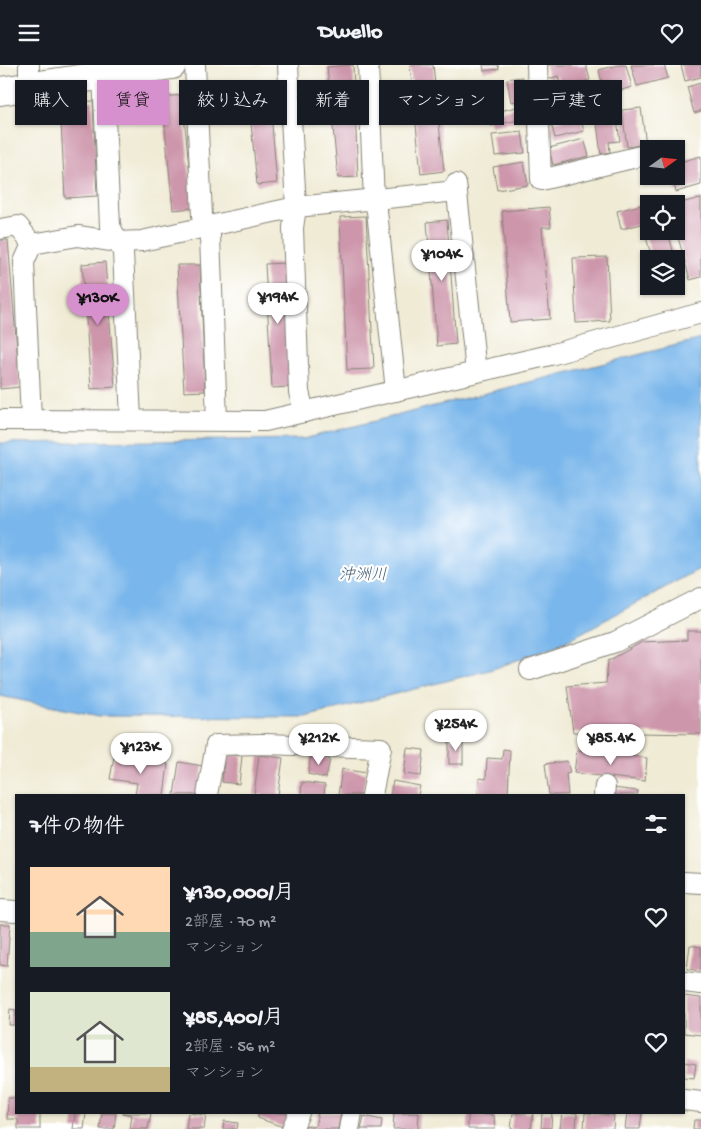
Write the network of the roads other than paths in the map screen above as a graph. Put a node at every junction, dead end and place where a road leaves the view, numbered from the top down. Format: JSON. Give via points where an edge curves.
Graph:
{"nodes":[{"id":1,"x":172,"y":65,"type":"edge"},
{"id":2,"x":194,"y":65,"type":"edge"},
{"id":3,"x":288,"y":65,"type":"edge"},
{"id":4,"x":368,"y":65,"type":"edge"},
{"id":5,"x":537,"y":65,"type":"edge"},
{"id":6,"x":29,"y":76,"type":"edge"},
{"id":7,"x":103,"y":76,"type":"junction"},
{"id":8,"x":0,"y":91,"type":"edge"},
{"id":9,"x":640,"y":156,"type":"edge"},
{"id":10,"x":374,"y":200,"type":"junction"},
{"id":11,"x":296,"y":207,"type":"junction"},
{"id":12,"x":206,"y":226,"type":"junction"},
{"id":13,"x":0,"y":229,"type":"edge"},
{"id":14,"x":118,"y":242,"type":"junction"},
{"id":15,"x":32,"y":244,"type":"junction"},
{"id":16,"x":701,"y":313,"type":"edge"},
{"id":17,"x":476,"y":372,"type":"junction"},
{"id":18,"x":396,"y":391,"type":"junction"},
{"id":19,"x":304,"y":412,"type":"junction"},
{"id":20,"x":131,"y":419,"type":"junction"},
{"id":21,"x":0,"y":420,"type":"edge"},
{"id":22,"x":30,"y":420,"type":"junction"},
{"id":23,"x":217,"y":420,"type":"junction"},
{"id":24,"x":701,"y":598,"type":"edge"},
{"id":25,"x":530,"y":670,"type":"dead end"},
{"id":26,"x":208,"y":794,"type":"edge"},
{"id":27,"x":372,"y":794,"type":"edge"},
{"id":28,"x":685,"y":882,"type":"edge"},
{"id":29,"x":701,"y":883,"type":"edge"},
{"id":30,"x":0,"y":910,"type":"edge"},
{"id":31,"x":15,"y":911,"type":"edge"},
{"id":32,"x":685,"y":982,"type":"edge"},
{"id":33,"x":701,"y":985,"type":"edge"},
{"id":34,"x":685,"y":1100,"type":"edge"},
{"id":35,"x":701,"y":1102,"type":"edge"},
{"id":36,"x":299,"y":1114,"type":"edge"},
{"id":37,"x":352,"y":1114,"type":"edge"},
{"id":38,"x":292,"y":1129,"type":"edge"},
{"id":39,"x":349,"y":1129,"type":"edge"}],
"edges":[{"from":1,"to":7,"type":"street"},
{"from":2,"to":12,"type":"street","via":[[202,216]]},
{"from":3,"to":11,"type":"street"},
{"from":4,"to":10,"type":"street"},
{"from":5,"to":9,"type":"street","via":[[541,180]]},
{"from":6,"to":7,"type":"street"},
{"from":6,"to":8,"type":"street"},
{"from":7,"to":14,"type":"street","via":[[110,226]]},
{"from":10,"to":11,"type":"street"},
{"from":10,"to":17,"type":"street","via":[[457,188]]},
{"from":10,"to":18,"type":"street"},
{"from":11,"to":12,"type":"street"},
{"from":11,"to":19,"type":"street","via":[[293,228],[299,392]]},
{"from":12,"to":14,"type":"street","via":[[142,241]]},
{"from":12,"to":23,"type":"street","via":[[210,235]]},
{"from":13,"to":15,"type":"street","via":[[18,226]]},
{"from":14,"to":15,"type":"street","via":[[78,235]]},
{"from":14,"to":20,"type":"street","via":[[123,252]]},
{"from":15,"to":22,"type":"street","via":[[24,262]]},
{"from":16,"to":17,"type":"street"},
{"from":17,"to":18,"type":"street"},
{"from":18,"to":19,"type":"street"},
{"from":19,"to":23,"type":"street","via":[[265,421]]},
{"from":20,"to":22,"type":"street"},
{"from":20,"to":23,"type":"street"},
{"from":21,"to":22,"type":"street"},
{"from":24,"to":25,"type":"street","via":[[615,642]]},
{"from":26,"to":27,"type":"street","via":[[216,745],[265,744],[381,748]]},
{"from":28,"to":29,"type":"street"},
{"from":30,"to":31,"type":"street"},
{"from":32,"to":33,"type":"street"},
{"from":34,"to":35,"type":"street"},
{"from":36,"to":38,"type":"street"},
{"from":37,"to":39,"type":"street"}]}
